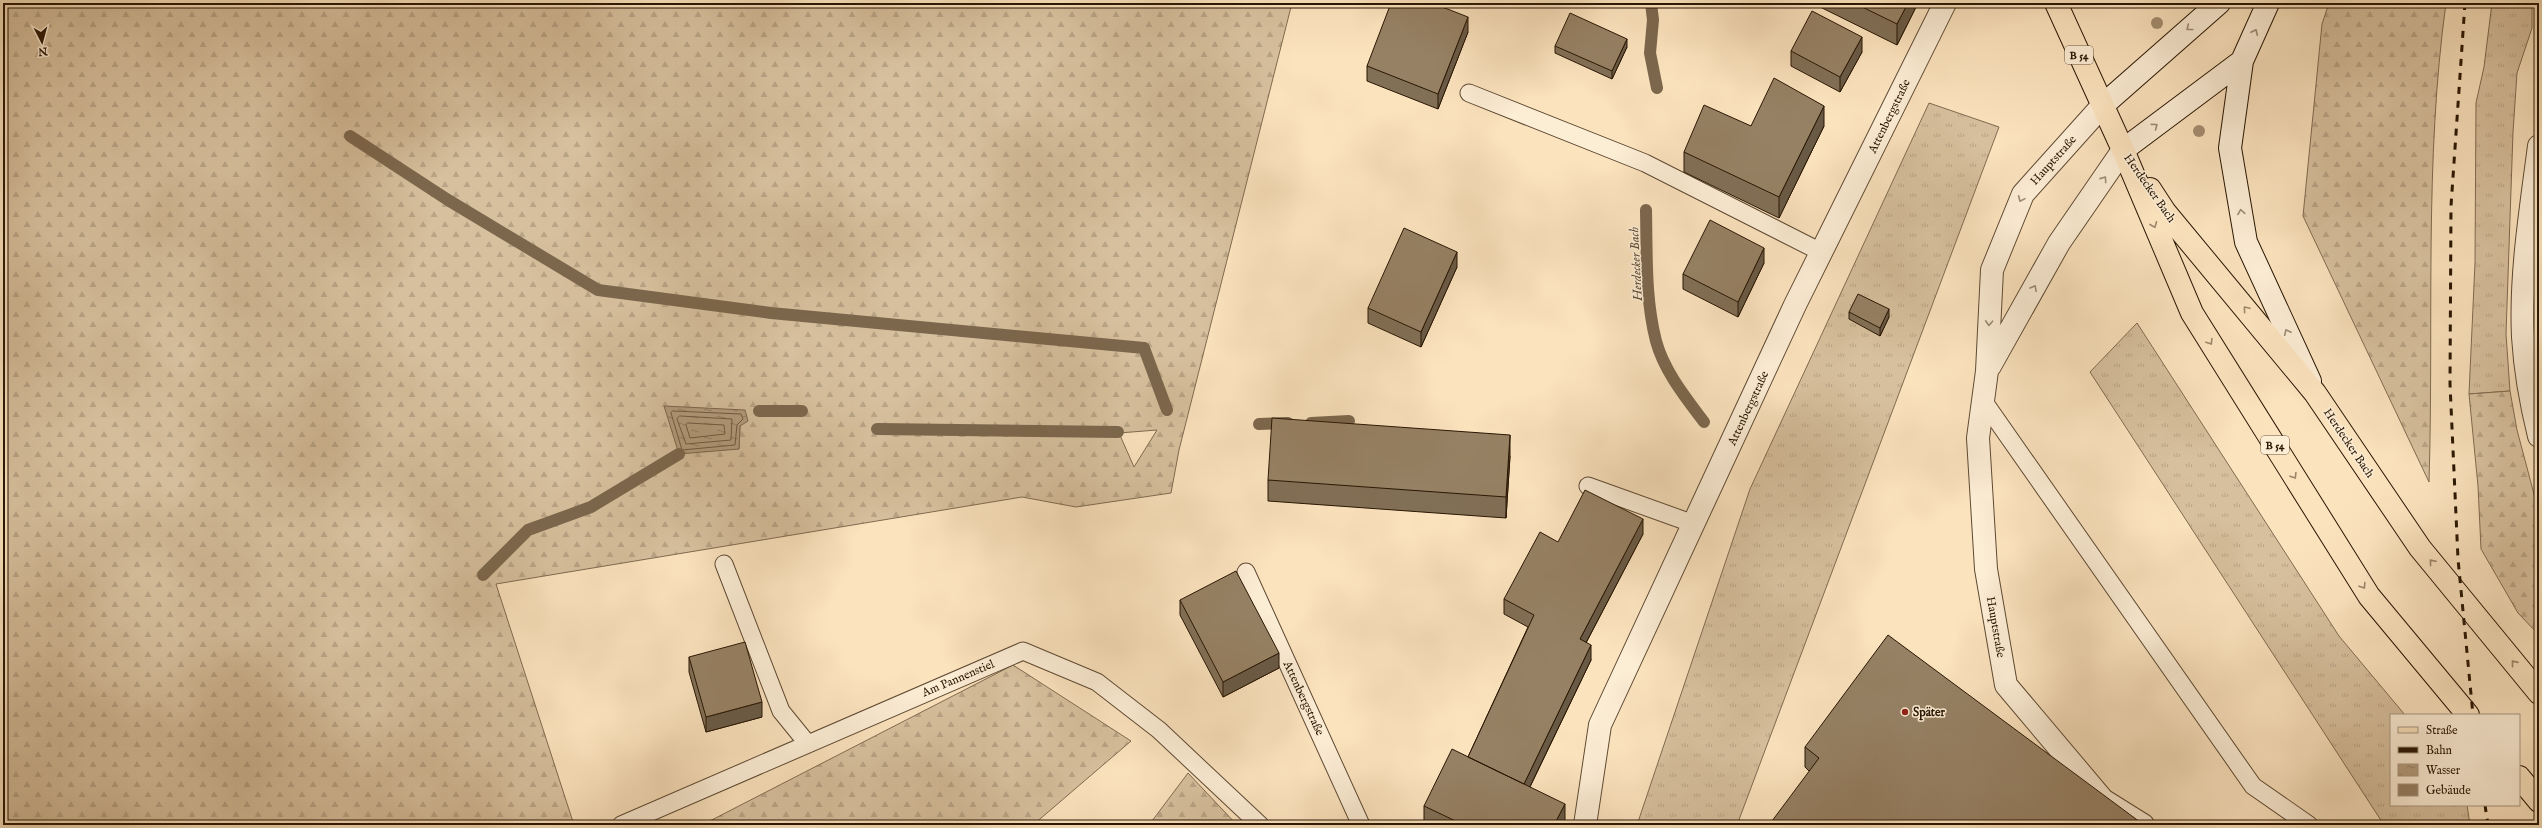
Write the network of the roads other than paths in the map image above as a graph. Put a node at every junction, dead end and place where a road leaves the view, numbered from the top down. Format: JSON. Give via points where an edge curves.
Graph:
{"nodes":[{"id":1,"x":1945,"y":3,"type":"edge"},
{"id":2,"x":2056,"y":3,"type":"edge"},
{"id":3,"x":2219,"y":3,"type":"edge"},
{"id":4,"x":2268,"y":3,"type":"edge"},
{"id":5,"x":2242,"y":61,"type":"junction"},
{"id":6,"x":1469,"y":93,"type":"dead end"},
{"id":7,"x":2102,"y":106,"type":"junction"},
{"id":8,"x":2539,"y":146,"type":"edge"},
{"id":9,"x":2124,"y":150,"type":"junction"},
{"id":10,"x":1821,"y":252,"type":"junction"},
{"id":11,"x":1987,"y":371,"type":"junction"},
{"id":12,"x":2315,"y":393,"type":"junction"},
{"id":13,"x":1982,"y":399,"type":"junction"},
{"id":14,"x":2539,"y":436,"type":"edge"},
{"id":15,"x":1588,"y":486,"type":"dead end"},
{"id":16,"x":1694,"y":524,"type":"junction"},
{"id":17,"x":724,"y":564,"type":"dead end"},
{"id":18,"x":1246,"y":572,"type":"dead end"},
{"id":19,"x":2539,"y":693,"type":"edge"},
{"id":20,"x":2467,"y":714,"type":"edge"},
{"id":21,"x":808,"y":743,"type":"junction"},
{"id":22,"x":2520,"y":778,"type":"edge"},
{"id":23,"x":2539,"y":801,"type":"edge"},
{"id":24,"x":621,"y":825,"type":"edge"},
{"id":25,"x":1260,"y":825,"type":"edge"},
{"id":26,"x":1362,"y":825,"type":"edge"},
{"id":27,"x":1585,"y":825,"type":"edge"},
{"id":28,"x":2144,"y":825,"type":"edge"},
{"id":29,"x":2309,"y":825,"type":"edge"}],
"edges":[{"from":1,"to":10,"type":"street","name":"Attenbergstraße"},
{"from":2,"to":7,"type":"main road","number":"B 54"},
{"from":3,"to":7,"type":"street","name":"Hauptstraße","one_way":true},
{"from":5,"to":4,"type":"street","name":"Hauptstraße","one_way":true},
{"from":9,"to":5,"type":"street","name":"Hauptstraße","one_way":true},
{"from":12,"to":5,"type":"street","name":"Hauptstraße","one_way":true,"via":[[2246,242],[2230,148]]},
{"from":6,"to":10,"type":"lane","via":[[1645,163]]},
{"from":7,"to":9,"type":"main road","number":"B 54"},
{"from":7,"to":11,"type":"street","name":"Hauptstraße","one_way":true,"via":[[2023,194],[1992,270]]},
{"from":8,"to":14,"type":"street","via":[[2525,273],[2523,330],[2532,405]]},
{"from":11,"to":9,"type":"street","name":"Hauptstraße","one_way":true,"via":[[2059,243]]},
{"from":12,"to":9,"type":"main road","name":"Herdecker Bach","number":"B 54","one_way":true,"via":[[2165,212]]},
{"from":9,"to":20,"type":"main road","name":"Herdecker Bach","number":"B 54","one_way":true,"via":[[2192,312],[2369,596]]},
{"from":10,"to":16,"type":"street","name":"Attenbergstraße"},
{"from":11,"to":13,"type":"street","name":"Hauptstraße"},
{"from":19,"to":12,"type":"main road","name":"Herdecker Bach","number":"B 54","one_way":true,"via":[[2420,548]]},
{"from":13,"to":28,"type":"street","name":"Hauptstraße","via":[[1978,438],[1986,569],[2006,685],[2103,800]]},
{"from":13,"to":29,"type":"lane","via":[[2253,786]]},
{"from":15,"to":16,"type":"lane"},
{"from":16,"to":27,"type":"street","name":"Attenbergstraße","via":[[1600,725]]},
{"from":17,"to":21,"type":"lane","via":[[781,711]]},
{"from":18,"to":26,"type":"lane","name":"Attenbergstraße"},
{"from":21,"to":24,"type":"lane","name":"Am Pannenstiel"},
{"from":21,"to":25,"type":"lane","name":"Am Pannenstiel","via":[[1023,651],[1097,682],[1159,730]]},
{"from":22,"to":23,"type":"main road"}]}
